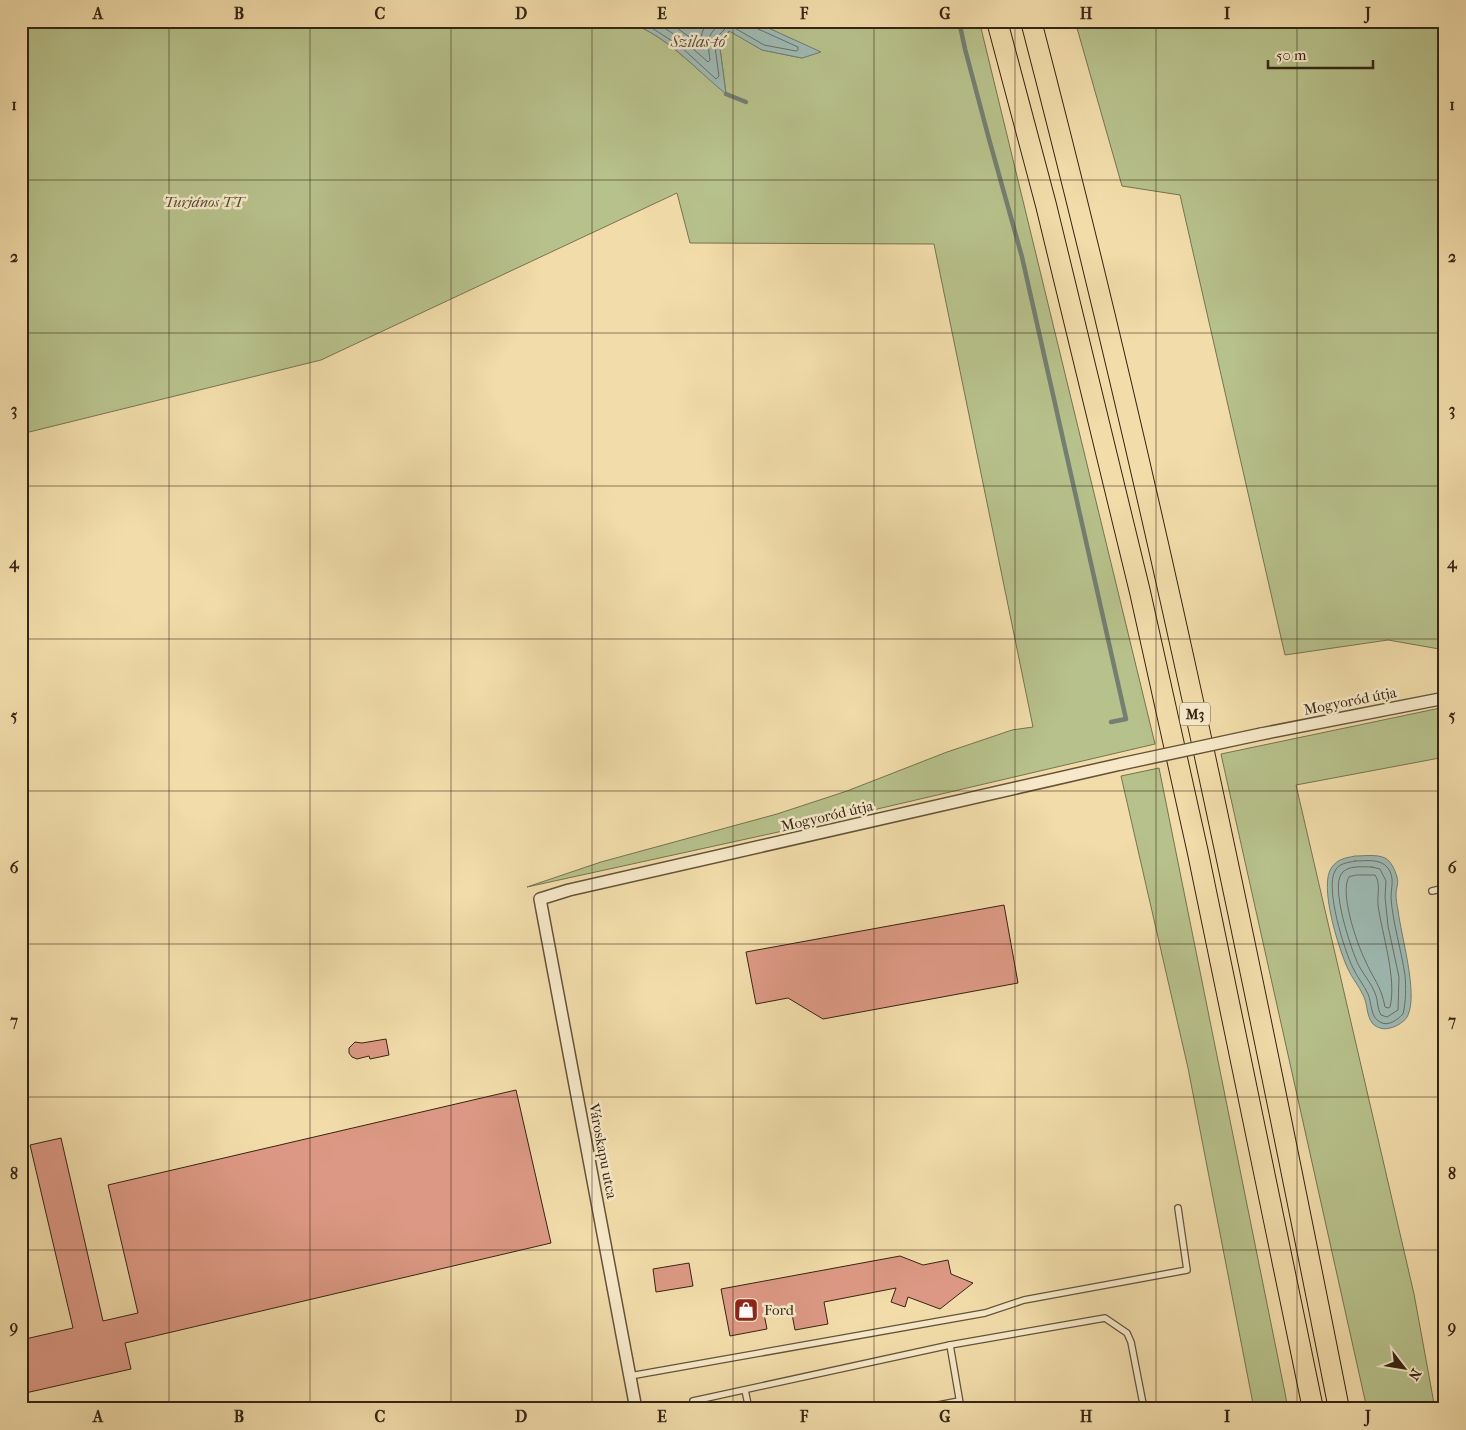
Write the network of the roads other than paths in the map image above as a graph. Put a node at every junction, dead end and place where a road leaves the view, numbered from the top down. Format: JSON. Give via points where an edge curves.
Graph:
{"nodes":[{"id":1,"x":1032,"y":23,"type":"edge"},
{"id":2,"x":998,"y":27,"type":"edge"},
{"id":3,"x":1445,"y":698,"type":"edge"},
{"id":4,"x":1445,"y":888,"type":"edge"},
{"id":5,"x":1432,"y":890,"type":"dead end"},
{"id":6,"x":540,"y":899,"type":"joint"},
{"id":7,"x":1178,"y":1208,"type":"dead end"},
{"id":8,"x":950,"y":1345,"type":"junction"},
{"id":9,"x":1306,"y":1370,"type":"junction"},
{"id":10,"x":630,"y":1376,"type":"junction"},
{"id":11,"x":1334,"y":1384,"type":"junction"},
{"id":12,"x":745,"y":1390,"type":"junction"},
{"id":13,"x":960,"y":1401,"type":"junction"},
{"id":14,"x":636,"y":1409,"type":"edge"},
{"id":15,"x":695,"y":1409,"type":"edge"},
{"id":16,"x":749,"y":1409,"type":"edge"},
{"id":17,"x":918,"y":1409,"type":"edge"},
{"id":18,"x":961,"y":1409,"type":"edge"},
{"id":19,"x":1144,"y":1409,"type":"edge"},
{"id":20,"x":1307,"y":1409,"type":"edge"},
{"id":21,"x":1313,"y":1409,"type":"edge"},
{"id":22,"x":1339,"y":1409,"type":"edge"},
{"id":23,"x":1346,"y":1409,"type":"edge"}],
"edges":[{"from":1,"to":11,"type":"highway","number":"M3","via":[[1080,207],[1167,583]]},
{"from":2,"to":9,"type":"highway","number":"M3","via":[[1046,205],[1140,592]]},
{"from":3,"to":6,"type":"street","name":"Mogyoród útja","bridge":true,"via":[[1121,764]]},
{"from":4,"to":5,"type":"lane"},
{"from":6,"to":10,"type":"street","name":"Városkapu utca"},
{"from":7,"to":10,"type":"lane","via":[[1187,1270],[1024,1300],[985,1313]]},
{"from":8,"to":12,"type":"lane"},
{"from":8,"to":13,"type":"lane"},
{"from":8,"to":19,"type":"lane","via":[[1105,1318],[1127,1333],[1131,1342]]},
{"from":9,"to":20,"type":"highway"},
{"from":9,"to":21,"type":"highway","number":"M3"},
{"from":10,"to":14,"type":"street","name":"Városkapu utca"},
{"from":11,"to":22,"type":"highway","number":"M3"},
{"from":11,"to":23,"type":"highway"},
{"from":12,"to":15,"type":"lane","via":[[694,1401]]},
{"from":12,"to":16,"type":"lane"},
{"from":13,"to":17,"type":"lane"},
{"from":13,"to":18,"type":"lane"}]}
